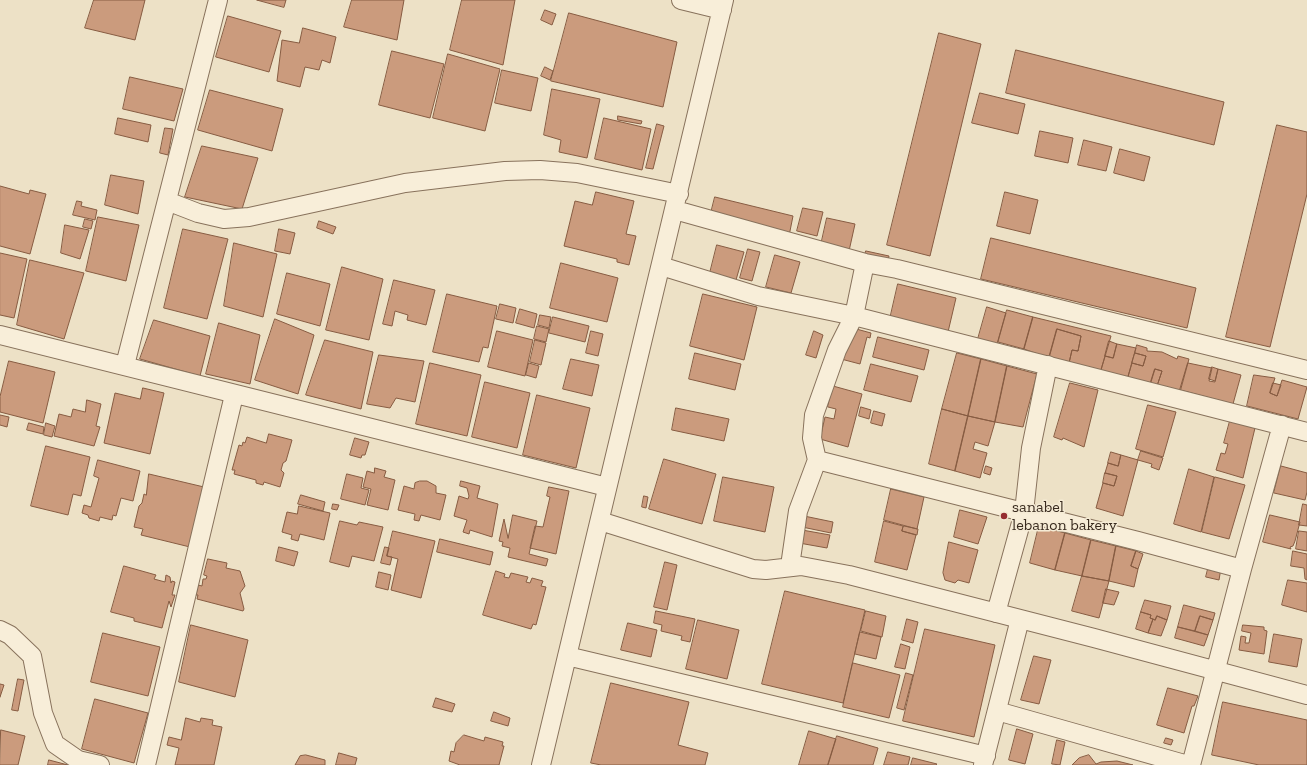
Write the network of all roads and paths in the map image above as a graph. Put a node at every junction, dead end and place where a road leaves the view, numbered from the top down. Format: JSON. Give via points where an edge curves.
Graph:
{"nodes":[{"id":1,"x":218,"y":0,"type":"edge"},
{"id":2,"x":681,"y":0,"type":"edge"},
{"id":3,"x":723,"y":5,"type":"edge"},
{"id":4,"x":167,"y":201,"type":"junction"},
{"id":5,"x":677,"y":202,"type":"junction"},
{"id":6,"x":865,"y":263,"type":"junction"},
{"id":7,"x":661,"y":266,"type":"junction"},
{"id":8,"x":854,"y":316,"type":"junction"},
{"id":9,"x":0,"y":335,"type":"edge"},
{"id":10,"x":125,"y":365,"type":"junction"},
{"id":11,"x":1048,"y":365,"type":"junction"},
{"id":12,"x":1307,"y":370,"type":"edge"},
{"id":13,"x":234,"y":395,"type":"junction"},
{"id":14,"x":1282,"y":425,"type":"junction"},
{"id":15,"x":1307,"y":432,"type":"edge"},
{"id":16,"x":817,"y":460,"type":"junction"},
{"id":17,"x":608,"y":488,"type":"junction"},
{"id":18,"x":1024,"y":512,"type":"junction"},
{"id":19,"x":600,"y":520,"type":"junction"},
{"id":20,"x":790,"y":566,"type":"junction"},
{"id":21,"x":1242,"y":569,"type":"junction"},
{"id":22,"x":996,"y":613,"type":"junction"},
{"id":23,"x":1020,"y":619,"type":"junction"},
{"id":24,"x":0,"y":630,"type":"edge"},
{"id":25,"x":567,"y":656,"type":"junction"},
{"id":26,"x":1216,"y":670,"type":"junction"},
{"id":27,"x":1307,"y":695,"type":"edge"},
{"id":28,"x":997,"y":711,"type":"junction"},
{"id":29,"x":984,"y":761,"type":"edge"},
{"id":30,"x":100,"y":765,"type":"edge"},
{"id":31,"x":146,"y":765,"type":"edge"},
{"id":32,"x":540,"y":765,"type":"edge"},
{"id":33,"x":1188,"y":765,"type":"edge"},
{"id":34,"x":1191,"y":765,"type":"edge"}],
"edges":[{"from":1,"to":4,"type":"street"},
{"from":2,"to":3,"type":"street"},
{"from":3,"to":5,"type":"street"},
{"from":4,"to":5,"type":"street","via":[[198,213],[224,219],[249,217],[405,184],[505,171],[540,170],[577,173]]},
{"from":4,"to":10,"type":"street"},
{"from":5,"to":6,"type":"street"},
{"from":5,"to":7,"type":"street"},
{"from":6,"to":8,"type":"street"},
{"from":6,"to":12,"type":"street"},
{"from":7,"to":8,"type":"street","via":[[758,296]]},
{"from":7,"to":17,"type":"street"},
{"from":8,"to":11,"type":"street"},
{"from":8,"to":16,"type":"street","via":[[837,350],[814,415],[812,438]]},
{"from":9,"to":10,"type":"street"},
{"from":10,"to":13,"type":"street"},
{"from":11,"to":14,"type":"street"},
{"from":11,"to":18,"type":"street","via":[[1031,448]]},
{"from":13,"to":17,"type":"street"},
{"from":13,"to":31,"type":"street"},
{"from":14,"to":15,"type":"street"},
{"from":14,"to":21,"type":"street"},
{"from":16,"to":18,"type":"street"},
{"from":16,"to":20,"type":"street","via":[[798,511]]},
{"from":17,"to":19,"type":"street"},
{"from":18,"to":21,"type":"street"},
{"from":18,"to":22,"type":"street"},
{"from":19,"to":20,"type":"street","via":[[753,568],[772,569]]},
{"from":19,"to":25,"type":"street"},
{"from":20,"to":22,"type":"street","via":[[850,575]]},
{"from":21,"to":26,"type":"street"},
{"from":22,"to":23,"type":"street"},
{"from":23,"to":26,"type":"street"},
{"from":23,"to":28,"type":"street"},
{"from":24,"to":30,"type":"street","via":[[10,635],[32,656],[43,713],[55,744],[78,760]]},
{"from":25,"to":29,"type":"street"},
{"from":25,"to":32,"type":"street"},
{"from":26,"to":27,"type":"street"},
{"from":26,"to":34,"type":"street"},
{"from":28,"to":29,"type":"street"},
{"from":28,"to":33,"type":"street"}]}
